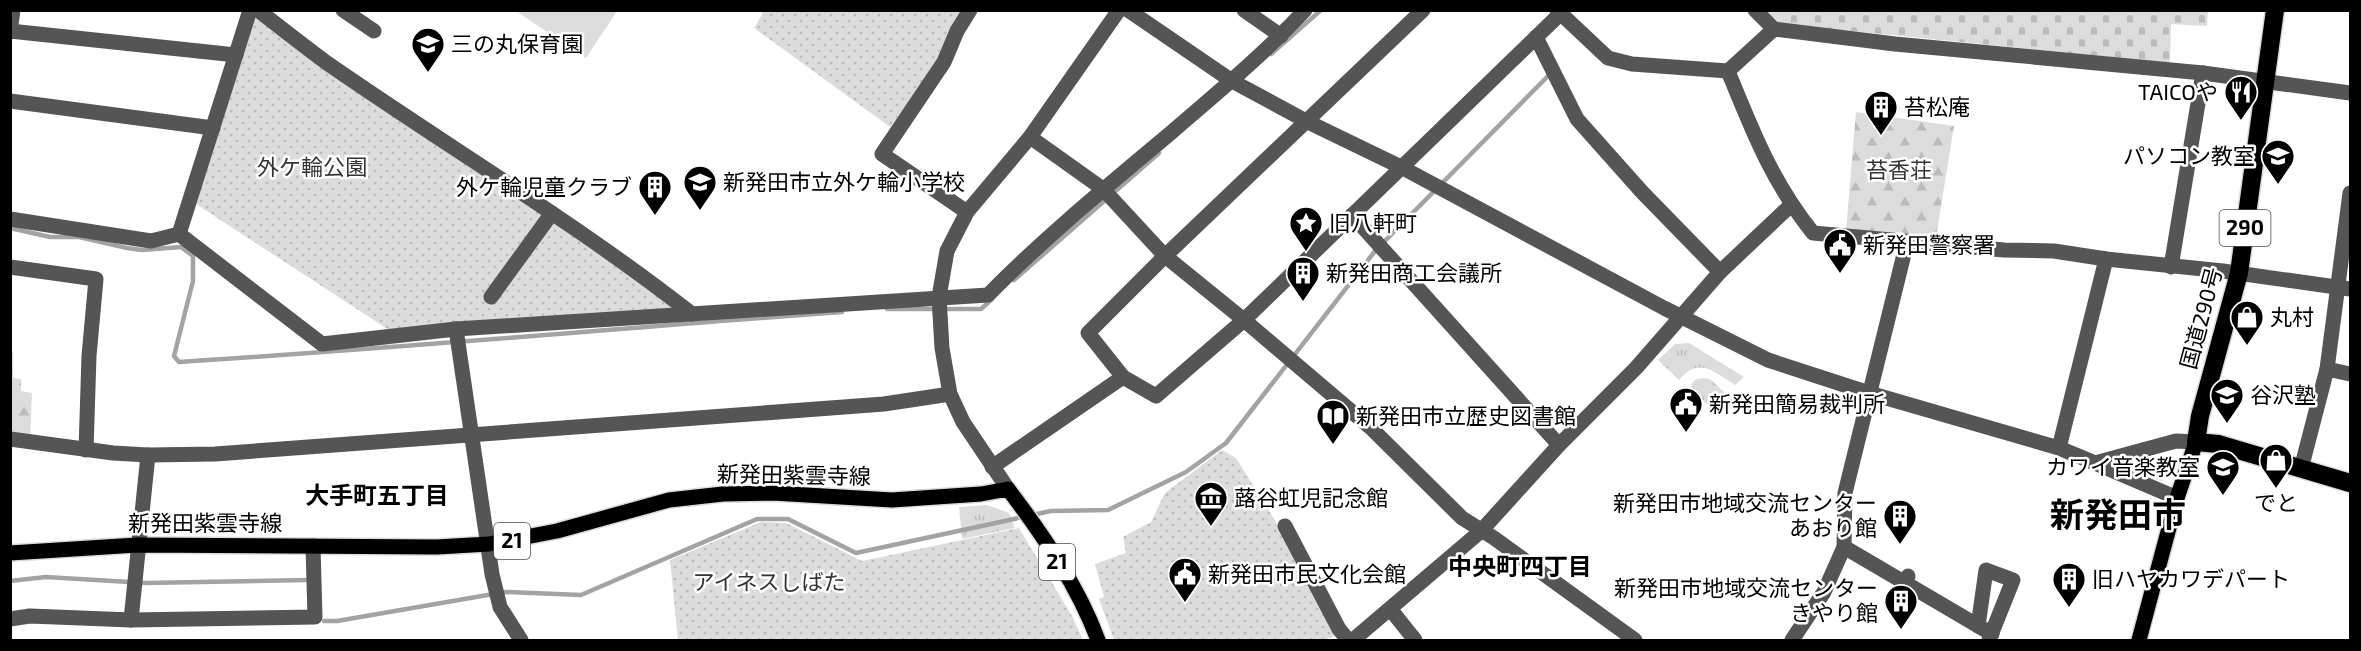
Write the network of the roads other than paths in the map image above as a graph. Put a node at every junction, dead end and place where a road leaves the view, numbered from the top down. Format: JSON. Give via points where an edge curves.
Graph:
{"nodes":[{"id":1,"x":13,"y":10,"type":"edge"},
{"id":2,"x":250,"y":10,"type":"edge"},
{"id":3,"x":258,"y":10,"type":"edge"},
{"id":4,"x":343,"y":10,"type":"edge"},
{"id":5,"x":970,"y":10,"type":"edge"},
{"id":6,"x":1119,"y":10,"type":"edge"},
{"id":7,"x":1128,"y":10,"type":"edge"},
{"id":8,"x":1244,"y":10,"type":"edge"},
{"id":9,"x":1305,"y":10,"type":"edge"},
{"id":10,"x":1423,"y":10,"type":"edge"},
{"id":11,"x":1755,"y":10,"type":"edge"},
{"id":12,"x":2275,"y":10,"type":"edge"},
{"id":13,"x":1558,"y":12,"type":"edge"},
{"id":14,"x":1774,"y":29,"type":"junction"},
{"id":15,"x":11,"y":31,"type":"edge"},
{"id":16,"x":374,"y":31,"type":"dead end"},
{"id":17,"x":1281,"y":36,"type":"junction"},
{"id":18,"x":1536,"y":37,"type":"junction"},
{"id":19,"x":236,"y":55,"type":"junction"},
{"id":20,"x":1728,"y":71,"type":"junction"},
{"id":21,"x":2203,"y":73,"type":"junction"},
{"id":22,"x":1232,"y":81,"type":"junction"},
{"id":23,"x":2266,"y":82,"type":"junction"},
{"id":24,"x":2350,"y":93,"type":"edge"},
{"id":25,"x":10,"y":101,"type":"edge"},
{"id":26,"x":1308,"y":122,"type":"junction"},
{"id":27,"x":213,"y":128,"type":"junction"},
{"id":28,"x":1030,"y":137,"type":"junction"},
{"id":29,"x":1401,"y":167,"type":"junction"},
{"id":30,"x":1103,"y":189,"type":"junction"},
{"id":31,"x":2350,"y":193,"type":"edge"},
{"id":32,"x":1791,"y":205,"type":"junction"},
{"id":33,"x":967,"y":212,"type":"junction"},
{"id":34,"x":552,"y":213,"type":"junction"},
{"id":35,"x":1353,"y":215,"type":"junction"},
{"id":36,"x":10,"y":219,"type":"edge"},
{"id":37,"x":179,"y":234,"type":"junction"},
{"id":38,"x":1907,"y":242,"type":"junction"},
{"id":39,"x":1165,"y":256,"type":"junction"},
{"id":40,"x":2106,"y":259,"type":"junction"},
{"id":41,"x":10,"y":267,"type":"edge"},
{"id":42,"x":2171,"y":267,"type":"junction"},
{"id":43,"x":1720,"y":272,"type":"junction"},
{"id":44,"x":2239,"y":273,"type":"junction"},
{"id":45,"x":2344,"y":288,"type":"edge"},
{"id":46,"x":491,"y":297,"type":"dead end"},
{"id":47,"x":939,"y":297,"type":"junction"},
{"id":48,"x":692,"y":314,"type":"junction"},
{"id":49,"x":1681,"y":317,"type":"junction"},
{"id":50,"x":1244,"y":320,"type":"junction"},
{"id":51,"x":456,"y":329,"type":"junction"},
{"id":52,"x":2327,"y":369,"type":"junction"},
{"id":53,"x":2350,"y":374,"type":"edge"},
{"id":54,"x":1123,"y":377,"type":"junction"},
{"id":55,"x":1869,"y":393,"type":"junction"},
{"id":56,"x":950,"y":394,"type":"junction"},
{"id":57,"x":472,"y":435,"type":"junction"},
{"id":58,"x":10,"y":439,"type":"edge"},
{"id":59,"x":2196,"y":442,"type":"junction"},
{"id":60,"x":1559,"y":445,"type":"junction"},
{"id":61,"x":2059,"y":448,"type":"junction"},
{"id":62,"x":86,"y":450,"type":"junction"},
{"id":63,"x":148,"y":455,"type":"junction"},
{"id":64,"x":2095,"y":463,"type":"junction"},
{"id":65,"x":992,"y":467,"type":"junction"},
{"id":66,"x":2301,"y":468,"type":"junction"},
{"id":67,"x":2350,"y":483,"type":"edge"},
{"id":68,"x":1008,"y":489,"type":"junction"},
{"id":69,"x":2177,"y":498,"type":"junction"},
{"id":70,"x":1285,"y":526,"type":"dead end"},
{"id":71,"x":1481,"y":531,"type":"junction"},
{"id":72,"x":489,"y":544,"type":"junction"},
{"id":73,"x":137,"y":545,"type":"junction"},
{"id":74,"x":313,"y":546,"type":"junction"},
{"id":75,"x":1844,"y":547,"type":"junction"},
{"id":76,"x":10,"y":554,"type":"edge"},
{"id":77,"x":1909,"y":575,"type":"dead end"},
{"id":78,"x":1896,"y":600,"type":"dead end"},
{"id":79,"x":1391,"y":610,"type":"junction"},
{"id":80,"x":10,"y":619,"type":"edge"},
{"id":81,"x":131,"y":620,"type":"junction"},
{"id":82,"x":1978,"y":626,"type":"junction"},
{"id":83,"x":1990,"y":637,"type":"edge"},
{"id":84,"x":521,"y":640,"type":"edge"},
{"id":85,"x":1098,"y":640,"type":"edge"},
{"id":86,"x":1347,"y":640,"type":"edge"},
{"id":87,"x":1353,"y":640,"type":"edge"},
{"id":88,"x":1414,"y":640,"type":"edge"},
{"id":89,"x":1635,"y":640,"type":"edge"},
{"id":90,"x":1792,"y":640,"type":"edge"},
{"id":91,"x":2139,"y":640,"type":"edge"}],
"edges":[{"from":1,"to":15,"type":"street"},
{"from":2,"to":19,"type":"street"},
{"from":3,"to":34,"type":"street","via":[[326,62]]},
{"from":4,"to":16,"type":"street"},
{"from":5,"to":33,"type":"street","via":[[944,62],[882,154]]},
{"from":6,"to":28,"type":"street"},
{"from":7,"to":22,"type":"street"},
{"from":8,"to":17,"type":"street"},
{"from":9,"to":17,"type":"street"},
{"from":10,"to":26,"type":"street"},
{"from":11,"to":14,"type":"street"},
{"from":12,"to":23,"type":"highway","name":"国道290号","number":"290"},
{"from":13,"to":18,"type":"street"},
{"from":13,"to":20,"type":"street","via":[[1608,58],[1632,64]]},
{"from":14,"to":20,"type":"street"},
{"from":14,"to":21,"type":"street"},
{"from":15,"to":19,"type":"street"},
{"from":17,"to":22,"type":"street"},
{"from":18,"to":29,"type":"street"},
{"from":18,"to":43,"type":"street","via":[[1577,119]]},
{"from":19,"to":27,"type":"street"},
{"from":20,"to":32,"type":"street","via":[[1758,145]]},
{"from":21,"to":23,"type":"street"},
{"from":21,"to":42,"type":"street"},
{"from":22,"to":26,"type":"street"},
{"from":22,"to":30,"type":"street"},
{"from":23,"to":24,"type":"street"},
{"from":23,"to":44,"type":"highway","name":"国道290号","number":"290"},
{"from":25,"to":27,"type":"street"},
{"from":26,"to":29,"type":"street"},
{"from":26,"to":39,"type":"street"},
{"from":27,"to":37,"type":"street"},
{"from":28,"to":30,"type":"street"},
{"from":28,"to":33,"type":"street"},
{"from":29,"to":35,"type":"street"},
{"from":29,"to":49,"type":"street"},
{"from":30,"to":39,"type":"street"},
{"from":30,"to":47,"type":"street","via":[[988,295]]},
{"from":31,"to":45,"type":"street"},
{"from":32,"to":38,"type":"street","via":[[1813,233]]},
{"from":32,"to":43,"type":"street"},
{"from":33,"to":47,"type":"street","via":[[947,251]]},
{"from":34,"to":46,"type":"street"},
{"from":34,"to":48,"type":"street"},
{"from":35,"to":50,"type":"street"},
{"from":35,"to":60,"type":"street"},
{"from":36,"to":37,"type":"street","via":[[152,241]]},
{"from":37,"to":51,"type":"street","via":[[322,344]]},
{"from":38,"to":40,"type":"street","via":[[2054,251]]},
{"from":38,"to":55,"type":"street"},
{"from":39,"to":50,"type":"street"},
{"from":39,"to":54,"type":"street","via":[[1088,333]]},
{"from":40,"to":42,"type":"street"},
{"from":40,"to":61,"type":"street"},
{"from":41,"to":62,"type":"street","via":[[96,279]]},
{"from":42,"to":44,"type":"street"},
{"from":43,"to":49,"type":"street"},
{"from":44,"to":45,"type":"street"},
{"from":44,"to":59,"type":"highway","name":"国道290号","number":"290"},
{"from":45,"to":52,"type":"street"},
{"from":47,"to":48,"type":"street"},
{"from":47,"to":56,"type":"street"},
{"from":48,"to":51,"type":"street"},
{"from":49,"to":55,"type":"street","via":[[1768,360]]},
{"from":49,"to":60,"type":"street"},
{"from":50,"to":54,"type":"street","via":[[1156,396]]},
{"from":50,"to":71,"type":"street","via":[[1371,428],[1462,518]]},
{"from":51,"to":57,"type":"street"},
{"from":52,"to":53,"type":"street"},
{"from":52,"to":66,"type":"street"},
{"from":54,"to":65,"type":"street"},
{"from":55,"to":61,"type":"street"},
{"from":55,"to":75,"type":"street","via":[[1845,493]]},
{"from":56,"to":57,"type":"street","via":[[884,404]]},
{"from":56,"to":65,"type":"street"},
{"from":57,"to":63,"type":"street","via":[[215,454]]},
{"from":57,"to":72,"type":"street"},
{"from":58,"to":62,"type":"street"},
{"from":59,"to":64,"type":"street","via":[[2176,441]]},
{"from":59,"to":66,"type":"highway","via":[[2218,444]]},
{"from":59,"to":69,"type":"main road"},
{"from":60,"to":71,"type":"street"},
{"from":61,"to":64,"type":"street"},
{"from":62,"to":63,"type":"street"},
{"from":63,"to":73,"type":"street"},
{"from":64,"to":69,"type":"street"},
{"from":65,"to":68,"type":"street"},
{"from":66,"to":67,"type":"highway"},
{"from":68,"to":72,"type":"main road","name":"新発田紫雲寺線","number":"21","via":[[892,500],[723,494],[669,500],[557,531]]},
{"from":68,"to":85,"type":"main road","number":"21","via":[[1073,587]]},
{"from":69,"to":91,"type":"main road"},
{"from":70,"to":86,"type":"street"},
{"from":71,"to":79,"type":"street"},
{"from":71,"to":89,"type":"street"},
{"from":72,"to":74,"type":"main road","name":"新発田紫雲寺線","number":"21"},
{"from":72,"to":84,"type":"street","via":[[500,607]]},
{"from":73,"to":74,"type":"main road","name":"新発田紫雲寺線","number":"21"},
{"from":73,"to":76,"type":"main road","name":"新発田紫雲寺線","number":"21"},
{"from":73,"to":81,"type":"street"},
{"from":74,"to":81,"type":"street","via":[[315,617]]},
{"from":75,"to":82,"type":"street"},
{"from":75,"to":90,"type":"street","via":[[1824,592]]},
{"from":77,"to":78,"type":"street"},
{"from":79,"to":87,"type":"street"},
{"from":79,"to":88,"type":"street"},
{"from":80,"to":81,"type":"street","via":[[30,616]]},
{"from":82,"to":83,"type":"street"},
{"from":82,"to":83,"type":"street","via":[[1986,570],[2013,580]]}]}
